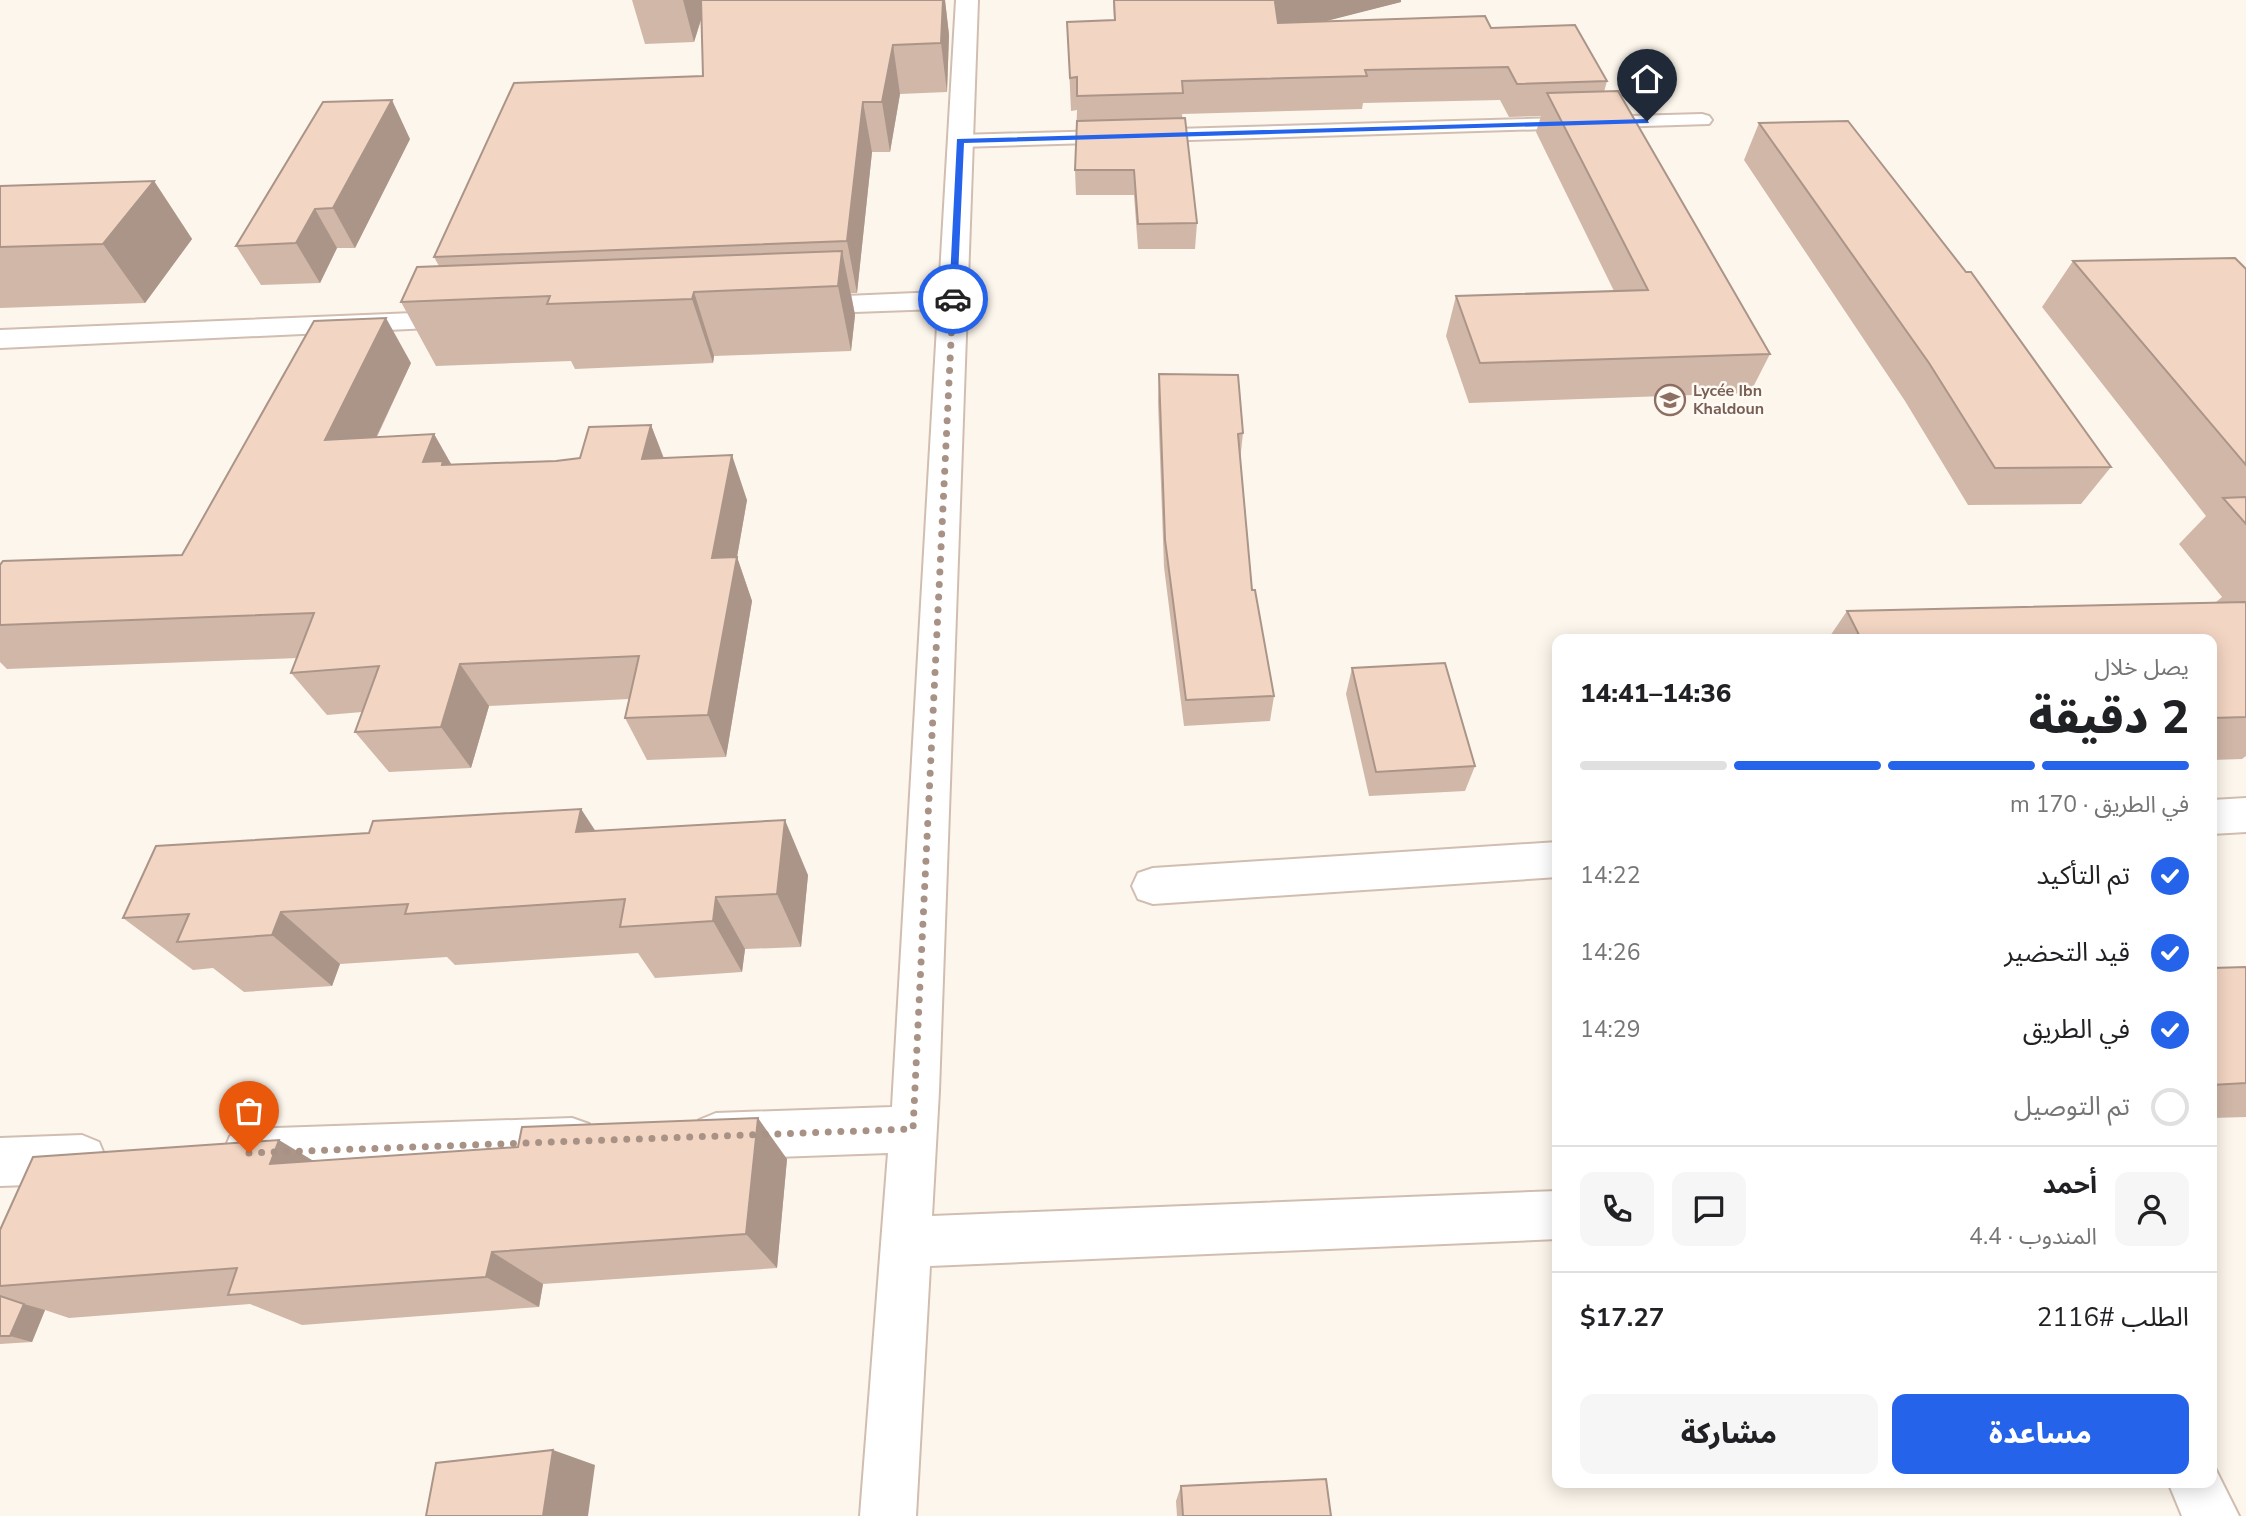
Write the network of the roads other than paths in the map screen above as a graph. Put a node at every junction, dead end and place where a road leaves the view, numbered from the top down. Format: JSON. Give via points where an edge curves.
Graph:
{"nodes":[{"id":1,"x":967,"y":0,"type":"edge"},
{"id":2,"x":1702,"y":120,"type":"dead end"},
{"id":3,"x":960,"y":141,"type":"junction"},
{"id":4,"x":953,"y":300,"type":"junction"},
{"id":5,"x":773,"y":307,"type":"edge"},
{"id":6,"x":483,"y":319,"type":"edge"},
{"id":7,"x":0,"y":339,"type":"edge"},
{"id":8,"x":2246,"y":815,"type":"edge"},
{"id":9,"x":2217,"y":817,"type":"edge"},
{"id":10,"x":1552,"y":859,"type":"edge"},
{"id":11,"x":1153,"y":886,"type":"dead end"},
{"id":12,"x":913,"y":1129,"type":"junction"},
{"id":13,"x":678,"y":1137,"type":"edge"},
{"id":14,"x":609,"y":1140,"type":"edge"},
{"id":15,"x":208,"y":1155,"type":"edge"},
{"id":16,"x":125,"y":1158,"type":"edge"},
{"id":17,"x":0,"y":1162,"type":"edge"},
{"id":18,"x":1552,"y":1215,"type":"edge"},
{"id":19,"x":906,"y":1242,"type":"junction"},
{"id":20,"x":2198,"y":1488,"type":"edge"},
{"id":21,"x":888,"y":1516,"type":"edge"},
{"id":22,"x":2211,"y":1516,"type":"edge"}],
"edges":[{"from":1,"to":3,"type":"street"},
{"from":2,"to":3,"type":"lane"},
{"from":3,"to":4,"type":"street"},
{"from":4,"to":5,"type":"street"},
{"from":4,"to":12,"type":"street"},
{"from":6,"to":7,"type":"street"},
{"from":8,"to":9,"type":"street"},
{"from":10,"to":11,"type":"street"},
{"from":12,"to":13,"type":"street"},
{"from":12,"to":19,"type":"street"},
{"from":14,"to":15,"type":"street"},
{"from":16,"to":17,"type":"street"},
{"from":18,"to":19,"type":"street"},
{"from":19,"to":21,"type":"street"},
{"from":20,"to":22,"type":"street"}]}
